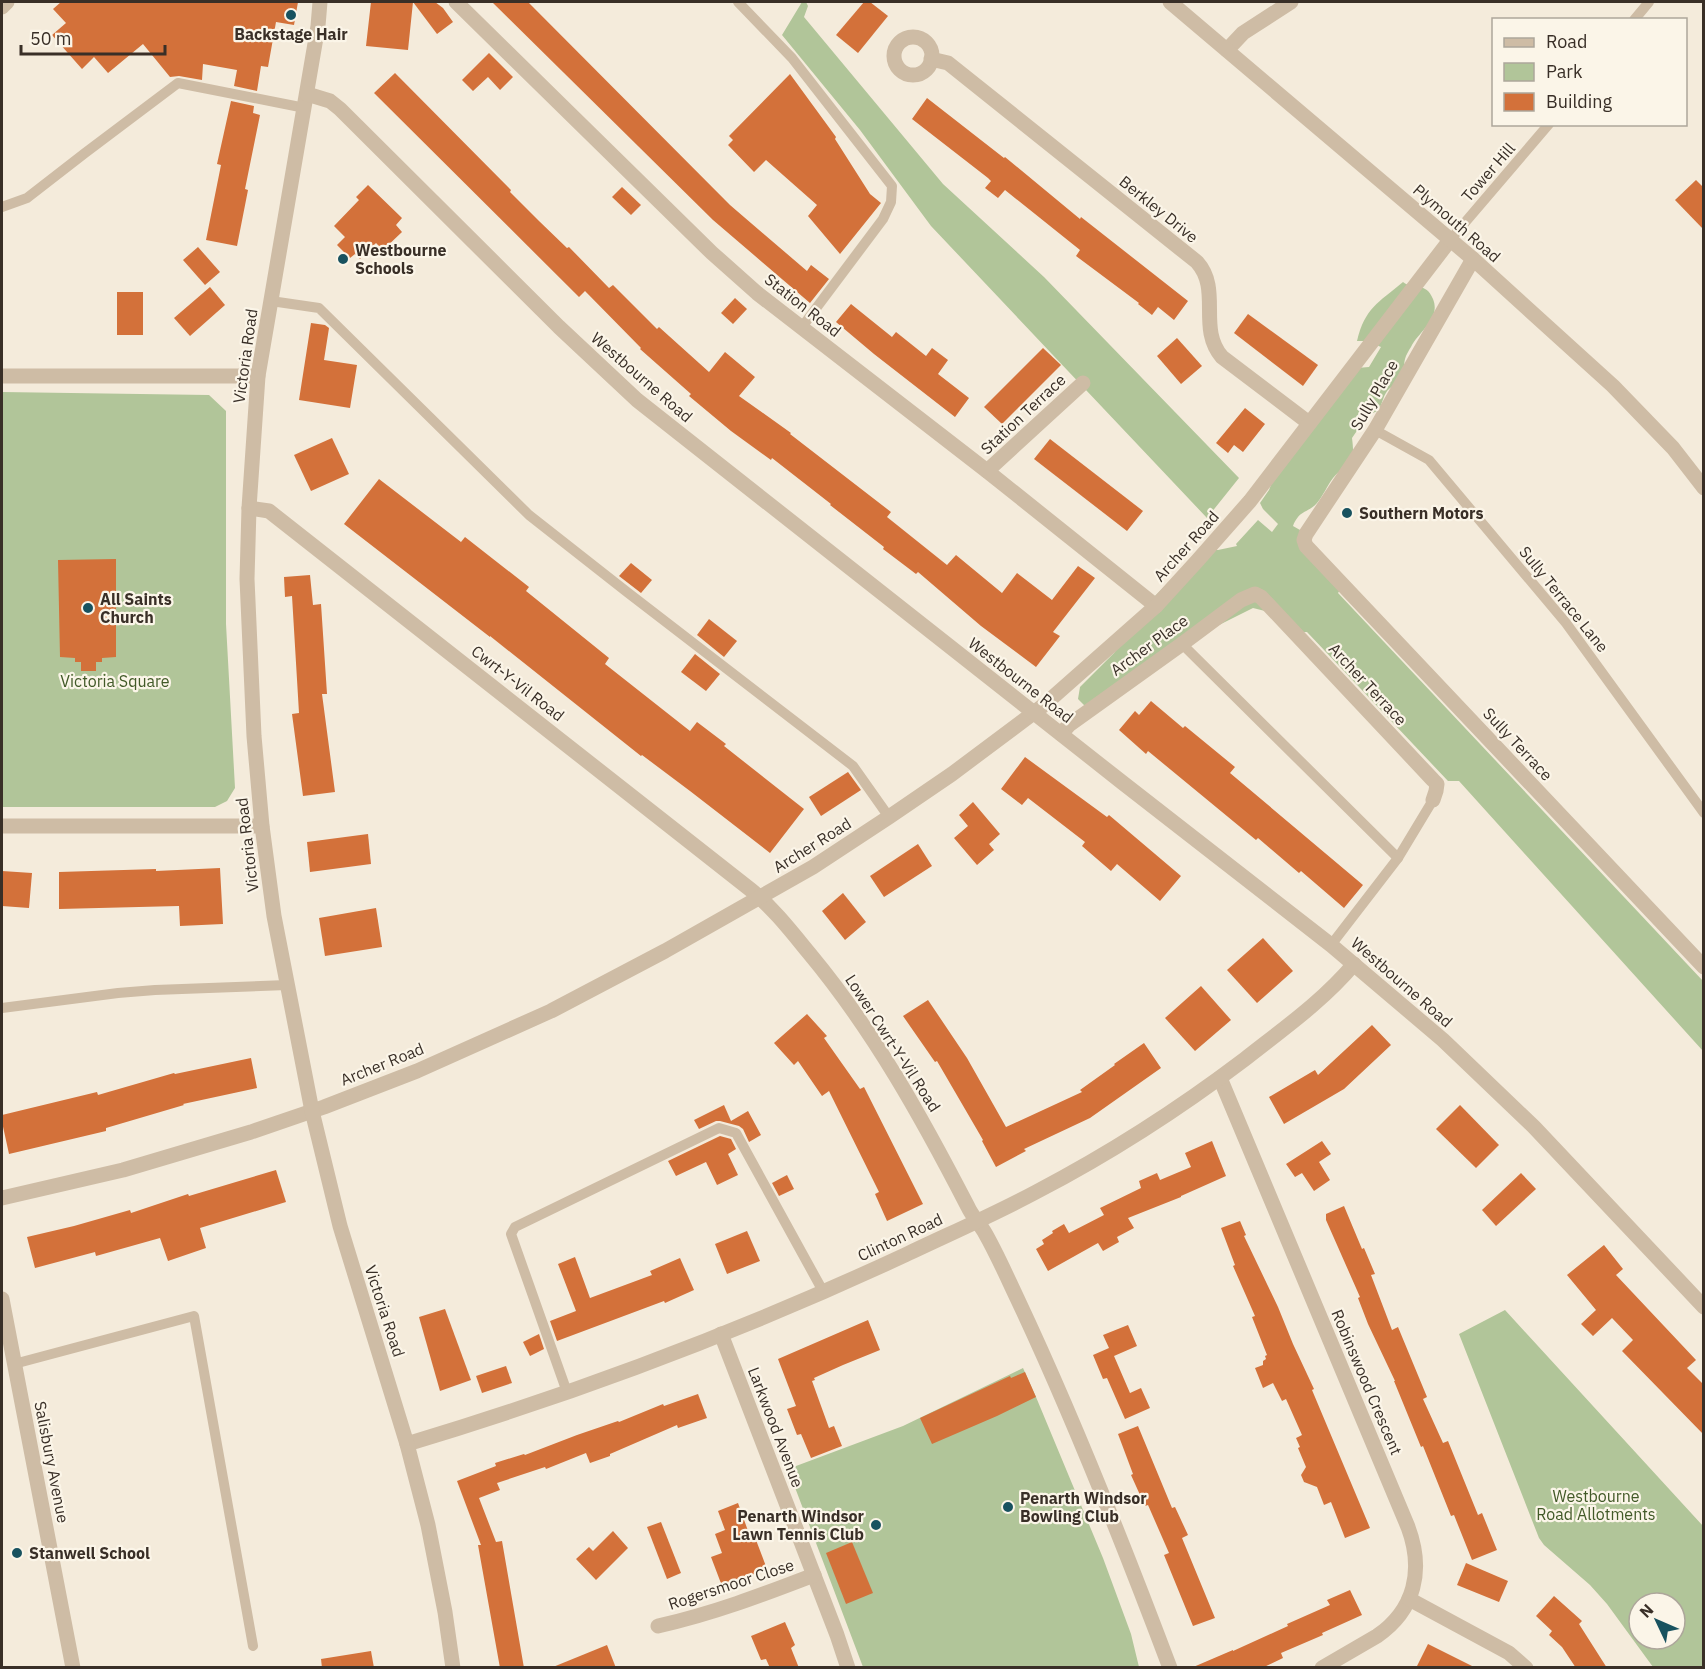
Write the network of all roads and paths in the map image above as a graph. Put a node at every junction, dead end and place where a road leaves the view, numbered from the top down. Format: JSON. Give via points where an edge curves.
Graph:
{"nodes":[{"id":1,"x":7,"y":2,"type":"edge"},
{"id":2,"x":320,"y":2,"type":"edge"},
{"id":3,"x":456,"y":2,"type":"edge"},
{"id":4,"x":738,"y":2,"type":"edge"},
{"id":5,"x":1170,"y":2,"type":"edge"},
{"id":6,"x":1291,"y":2,"type":"edge"},
{"id":7,"x":1649,"y":2,"type":"edge"},
{"id":8,"x":2,"y":6,"type":"edge"},
{"id":9,"x":1636,"y":18,"type":"edge"},
{"id":10,"x":1227,"y":50,"type":"junction"},
{"id":11,"x":931,"y":59,"type":"dead end"},
{"id":12,"x":306,"y":101,"type":"junction"},
{"id":13,"x":1547,"y":126,"type":"edge"},
{"id":14,"x":2,"y":207,"type":"edge"},
{"id":15,"x":1450,"y":240,"type":"junction"},
{"id":16,"x":1473,"y":259,"type":"junction"},
{"id":17,"x":271,"y":301,"type":"junction"},
{"id":18,"x":802,"y":327,"type":"junction"},
{"id":19,"x":2,"y":376,"type":"edge"},
{"id":20,"x":258,"y":376,"type":"junction"},
{"id":21,"x":1083,"y":383,"type":"dead end"},
{"id":22,"x":1309,"y":423,"type":"junction"},
{"id":23,"x":1375,"y":429,"type":"junction"},
{"id":24,"x":987,"y":471,"type":"junction"},
{"id":25,"x":1704,"y":488,"type":"edge"},
{"id":26,"x":249,"y":508,"type":"junction"},
{"id":27,"x":1306,"y":546,"type":"joint"},
{"id":28,"x":1261,"y":597,"type":"joint"},
{"id":29,"x":1156,"y":606,"type":"junction"},
{"id":30,"x":1182,"y":644,"type":"junction"},
{"id":31,"x":1034,"y":713,"type":"junction"},
{"id":32,"x":1061,"y":734,"type":"junction"},
{"id":33,"x":1433,"y":800,"type":"joint"},
{"id":34,"x":1704,"y":813,"type":"edge"},
{"id":35,"x":889,"y":817,"type":"junction"},
{"id":36,"x":2,"y":826,"type":"edge"},
{"id":37,"x":262,"y":826,"type":"junction"},
{"id":38,"x":1398,"y":858,"type":"junction"},
{"id":39,"x":761,"y":898,"type":"junction"},
{"id":40,"x":1332,"y":945,"type":"junction"},
{"id":41,"x":1354,"y":964,"type":"junction"},
{"id":42,"x":1704,"y":967,"type":"edge"},
{"id":43,"x":286,"y":985,"type":"junction"},
{"id":44,"x":2,"y":1008,"type":"edge"},
{"id":45,"x":1220,"y":1078,"type":"junction"},
{"id":46,"x":312,"y":1111,"type":"junction"},
{"id":47,"x":2,"y":1198,"type":"edge"},
{"id":48,"x":978,"y":1221,"type":"junction"},
{"id":49,"x":824,"y":1293,"type":"junction"},
{"id":50,"x":2,"y":1299,"type":"edge"},
{"id":51,"x":1704,"y":1307,"type":"edge"},
{"id":52,"x":721,"y":1334,"type":"junction"},
{"id":53,"x":14,"y":1364,"type":"junction"},
{"id":54,"x":567,"y":1392,"type":"junction"},
{"id":55,"x":407,"y":1444,"type":"junction"},
{"id":56,"x":814,"y":1575,"type":"junction"},
{"id":57,"x":1409,"y":1599,"type":"junction"},
{"id":58,"x":658,"y":1626,"type":"dead end"},
{"id":59,"x":253,"y":1646,"type":"dead end"},
{"id":60,"x":73,"y":1668,"type":"edge"},
{"id":61,"x":453,"y":1668,"type":"edge"},
{"id":62,"x":848,"y":1668,"type":"edge"},
{"id":63,"x":1170,"y":1668,"type":"edge"},
{"id":64,"x":1322,"y":1668,"type":"edge"},
{"id":65,"x":1527,"y":1668,"type":"edge"}],
"edges":[{"from":1,"to":8,"type":"street"},
{"from":2,"to":12,"type":"street","name":"Victoria Road"},
{"from":3,"to":18,"type":"street","name":"Station Road","via":[[712,253]]},
{"from":4,"to":18,"type":"lane","via":[[792,58],[892,186],[891,202],[883,219]]},
{"from":5,"to":10,"type":"street","name":"Plymouth Road"},
{"from":6,"to":10,"type":"street","via":[[1243,33]]},
{"from":7,"to":9,"type":"lane"},
{"from":10,"to":15,"type":"street","name":"Plymouth Road"},
{"from":11,"to":22,"type":"street","name":"Berkley Drive","via":[[948,63],[1197,262],[1208,280],[1215,349]]},
{"from":12,"to":14,"type":"lane","via":[[178,83],[27,198]]},
{"from":12,"to":17,"type":"street","name":"Victoria Road"},
{"from":12,"to":31,"type":"street","name":"Westbourne Road","via":[[330,101],[340,110],[637,400]]},
{"from":13,"to":15,"type":"lane","name":"Tower Hill"},
{"from":15,"to":16,"type":"street","name":"Plymouth Road"},
{"from":15,"to":22,"type":"street","name":"Archer Road"},
{"from":16,"to":23,"type":"street","name":"Sully Place"},
{"from":16,"to":25,"type":"street","name":"Plymouth Road","via":[[1613,386]]},
{"from":17,"to":20,"type":"street","name":"Victoria Road"},
{"from":17,"to":35,"type":"lane","via":[[319,308],[529,514],[853,766]]},
{"from":18,"to":24,"type":"street","name":"Station Road"},
{"from":19,"to":20,"type":"street"},
{"from":20,"to":26,"type":"street","name":"Victoria Road"},
{"from":21,"to":24,"type":"street","name":"Station Terrace"},
{"from":22,"to":29,"type":"street","name":"Archer Road","via":[[1250,501]]},
{"from":23,"to":27,"type":"street","name":"Sully Place","via":[[1306,534]]},
{"from":23,"to":34,"type":"lane","name":"Sully Terrace Lane","via":[[1429,460],[1566,623]]},
{"from":24,"to":29,"type":"street","name":"Station Road"},
{"from":26,"to":37,"type":"street","name":"Victoria Road","via":[[247,590]]},
{"from":26,"to":39,"type":"street","name":"Cwrt-Y-Vil Road","via":[[270,511]]},
{"from":27,"to":42,"type":"street","name":"Sully Terrace"},
{"from":28,"to":30,"type":"street","name":"Archer Place","via":[[1255,594],[1241,600]]},
{"from":28,"to":33,"type":"street","name":"Archer Terrace","via":[[1437,784]]},
{"from":29,"to":31,"type":"street","name":"Archer Road"},
{"from":30,"to":32,"type":"street","name":"Archer Place"},
{"from":30,"to":38,"type":"lane"},
{"from":31,"to":32,"type":"street","name":"Westbourne Road"},
{"from":31,"to":35,"type":"street","name":"Archer Road"},
{"from":32,"to":40,"type":"street","name":"Westbourne Road"},
{"from":33,"to":38,"type":"lane"},
{"from":35,"to":39,"type":"street","name":"Archer Road"},
{"from":36,"to":37,"type":"street"},
{"from":37,"to":43,"type":"street","name":"Victoria Road"},
{"from":38,"to":40,"type":"lane"},
{"from":39,"to":46,"type":"street","name":"Archer Road","via":[[551,1011],[417,1071]]},
{"from":39,"to":48,"type":"street","name":"Lower Cwrt-Y-Vil Road","via":[[818,964],[871,1036]]},
{"from":40,"to":41,"type":"street","name":"Westbourne Road"},
{"from":41,"to":45,"type":"street","name":"Clinton Road","via":[[1318,1001]]},
{"from":41,"to":51,"type":"street","name":"Westbourne Road","via":[[1443,1040],[1534,1127]]},
{"from":43,"to":44,"type":"lane","via":[[136,991]]},
{"from":43,"to":46,"type":"street","name":"Victoria Road"},
{"from":45,"to":48,"type":"street","name":"Clinton Road","via":[[1136,1135]]},
{"from":45,"to":57,"type":"street","name":"Robinswood Crescent","via":[[1408,1527],[1416,1554]]},
{"from":46,"to":47,"type":"street","name":"Archer Road","via":[[123,1170]]},
{"from":46,"to":55,"type":"street","name":"Victoria Road","via":[[340,1226]]},
{"from":48,"to":49,"type":"street","name":"Clinton Road"},
{"from":48,"to":63,"type":"street","via":[[1056,1383]]},
{"from":49,"to":52,"type":"street","name":"Clinton Road"},
{"from":49,"to":54,"type":"lane","via":[[736,1133],[719,1128],[515,1227],[511,1234]]},
{"from":50,"to":53,"type":"street","name":"Salisbury Avenue"},
{"from":52,"to":54,"type":"street","name":"Clinton Road"},
{"from":52,"to":56,"type":"street","name":"Larkwood Avenue"},
{"from":53,"to":59,"type":"lane","via":[[194,1316]]},
{"from":53,"to":60,"type":"street","name":"Salisbury Avenue"},
{"from":54,"to":55,"type":"street","name":"Clinton Road"},
{"from":55,"to":61,"type":"street","name":"Victoria Road","via":[[428,1525]]},
{"from":56,"to":58,"type":"street","name":"Rogersmoor Close","via":[[723,1609]]},
{"from":56,"to":62,"type":"street","name":"Larkwood Avenue"},
{"from":57,"to":64,"type":"street","name":"Robinswood Crescent","via":[[1385,1630]]},
{"from":57,"to":65,"type":"street","via":[[1509,1653]]}]}
